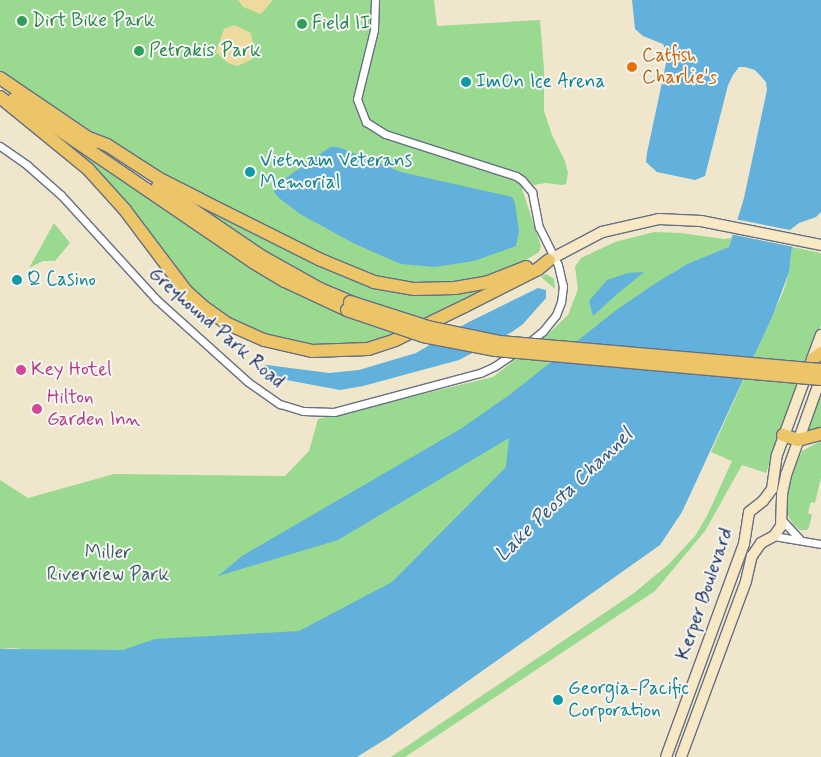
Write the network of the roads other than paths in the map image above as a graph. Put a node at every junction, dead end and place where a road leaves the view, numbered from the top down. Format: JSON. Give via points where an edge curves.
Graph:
{"nodes":[{"id":1,"x":375,"y":0,"type":"edge"},
{"id":2,"x":0,"y":78,"type":"edge"},
{"id":3,"x":0,"y":89,"type":"edge"},
{"id":4,"x":0,"y":97,"type":"edge"},
{"id":5,"x":89,"y":138,"type":"junction"},
{"id":6,"x":0,"y":146,"type":"edge"},
{"id":7,"x":816,"y":244,"type":"edge"},
{"id":8,"x":552,"y":258,"type":"junction"},
{"id":9,"x":348,"y":306,"type":"junction"},
{"id":10,"x":821,"y":335,"type":"edge"},
{"id":11,"x":817,"y":356,"type":"edge"},
{"id":12,"x":821,"y":370,"type":"edge"},
{"id":13,"x":821,"y":378,"type":"edge"},
{"id":14,"x":821,"y":434,"type":"edge"},
{"id":15,"x":783,"y":436,"type":"junction"},
{"id":16,"x":798,"y":440,"type":"junction"},
{"id":17,"x":760,"y":502,"type":"junction"},
{"id":18,"x":782,"y":518,"type":"junction"},
{"id":19,"x":747,"y":524,"type":"junction"},
{"id":20,"x":772,"y":537,"type":"junction"},
{"id":21,"x":802,"y":540,"type":"junction"},
{"id":22,"x":821,"y":544,"type":"edge"},
{"id":23,"x":666,"y":757,"type":"edge"},
{"id":24,"x":681,"y":757,"type":"edge"}],
"edges":[{"from":1,"to":8,"type":"street","name":"Greyhound Park Road","via":[[374,30],[357,99],[366,122],[385,134],[522,180],[532,192],[539,227]]},
{"from":2,"to":5,"type":"highway"},
{"from":3,"to":9,"type":"highway","via":[[285,281]]},
{"from":4,"to":8,"type":"highway","via":[[88,169],[186,291],[228,324],[264,340],[312,350],[368,349],[395,340],[489,294],[538,269]]},
{"from":5,"to":8,"type":"highway","via":[[107,145],[198,199],[374,282],[414,289],[455,288],[488,282]]},
{"from":5,"to":9,"type":"highway","via":[[261,256]]},
{"from":6,"to":8,"type":"street","name":"Greyhound Park Road","via":[[61,194],[151,294],[248,382],[275,402],[303,411],[334,412],[459,379],[495,366],[534,339],[556,315],[563,286],[561,272]]},
{"from":7,"to":8,"type":"main road","via":[[724,225],[659,219],[602,232]]},
{"from":9,"to":12,"type":"highway","bridge":true,"via":[[500,342]]},
{"from":9,"to":13,"type":"highway","bridge":true,"via":[[423,336],[496,350]]},
{"from":10,"to":11,"type":"main road","name":"Kerper Boulevard"},
{"from":11,"to":15,"type":"main road","name":"Kerper Boulevard"},
{"from":13,"to":16,"type":"main road","name":"Kerper Boulevard"},
{"from":14,"to":16,"type":"highway"},
{"from":15,"to":16,"type":"highway"},
{"from":15,"to":17,"type":"main road","name":"Kerper Boulevard","via":[[772,489]]},
{"from":16,"to":18,"type":"main road","name":"Kerper Boulevard","via":[[784,485]]},
{"from":17,"to":18,"type":"main road","via":[[772,504]]},
{"from":17,"to":19,"type":"main road","name":"Kerper Boulevard","via":[[749,512]]},
{"from":18,"to":20,"type":"main road","name":"Kerper Boulevard","via":[[780,529]]},
{"from":18,"to":21,"type":"street","via":[[793,534]]},
{"from":19,"to":20,"type":"main road","via":[[757,535]]},
{"from":19,"to":23,"type":"main road","name":"Kerper Boulevard","via":[[744,544]]},
{"from":20,"to":21,"type":"street"},
{"from":20,"to":24,"type":"main road","name":"Kerper Boulevard","via":[[762,543],[752,556],[746,581]]},
{"from":21,"to":22,"type":"street"}]}
